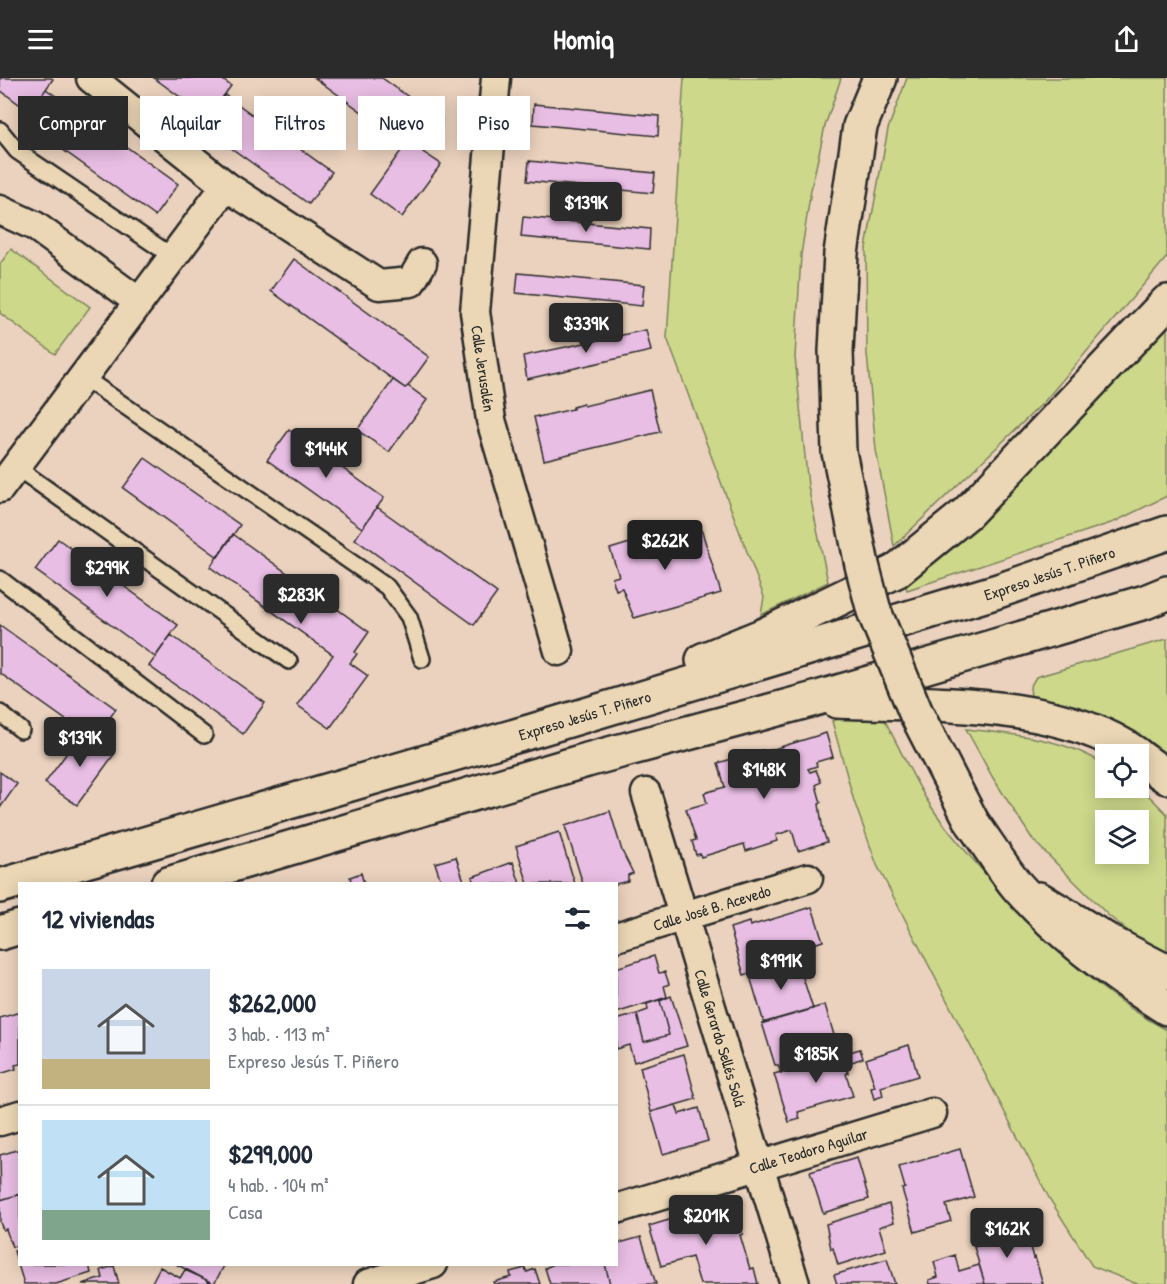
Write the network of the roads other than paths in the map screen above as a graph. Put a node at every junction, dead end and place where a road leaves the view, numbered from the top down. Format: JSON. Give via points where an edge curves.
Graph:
{"nodes":[{"id":1,"x":91,"y":78,"type":"edge"},
{"id":2,"x":496,"y":78,"type":"edge"},
{"id":3,"x":880,"y":78,"type":"edge"},
{"id":4,"x":0,"y":130,"type":"edge"},
{"id":5,"x":226,"y":186,"type":"junction"},
{"id":6,"x":0,"y":210,"type":"edge"},
{"id":7,"x":172,"y":257,"type":"junction"},
{"id":8,"x":422,"y":263,"type":"dead end"},
{"id":9,"x":139,"y":302,"type":"junction"},
{"id":10,"x":1167,"y":302,"type":"edge"},
{"id":11,"x":83,"y":377,"type":"junction"},
{"id":12,"x":8,"y":477,"type":"edge"},
{"id":13,"x":1167,"y":533,"type":"edge"},
{"id":14,"x":0,"y":579,"type":"edge"},
{"id":15,"x":1160,"y":598,"type":"edge"},
{"id":16,"x":559,"y":651,"type":"dead end"},
{"id":17,"x":422,"y":659,"type":"dead end"},
{"id":18,"x":289,"y":661,"type":"dead end"},
{"id":19,"x":811,"y":700,"type":"junction"},
{"id":20,"x":0,"y":713,"type":"edge"},
{"id":21,"x":21,"y":730,"type":"dead end"},
{"id":22,"x":529,"y":732,"type":"junction"},
{"id":23,"x":204,"y":735,"type":"dead end"},
{"id":24,"x":1122,"y":744,"type":"edge"},
{"id":25,"x":1149,"y":764,"type":"edge"},
{"id":26,"x":1167,"y":777,"type":"edge"},
{"id":27,"x":646,"y":793,"type":"dead end"},
{"id":28,"x":808,"y":878,"type":"dead end"},
{"id":29,"x":175,"y":882,"type":"edge"},
{"id":30,"x":1017,"y":885,"type":"junction"},
{"id":31,"x":0,"y":886,"type":"edge"},
{"id":32,"x":683,"y":916,"type":"junction"},
{"id":33,"x":18,"y":928,"type":"edge"},
{"id":34,"x":0,"y":933,"type":"edge"},
{"id":35,"x":618,"y":936,"type":"edge"},
{"id":36,"x":1167,"y":972,"type":"edge"},
{"id":37,"x":1167,"y":1008,"type":"edge"},
{"id":38,"x":932,"y":1113,"type":"dead end"},
{"id":39,"x":18,"y":1116,"type":"edge"},
{"id":40,"x":0,"y":1121,"type":"edge"},
{"id":41,"x":759,"y":1167,"type":"junction"},
{"id":42,"x":618,"y":1208,"type":"edge"},
{"id":43,"x":426,"y":1266,"type":"edge"},
{"id":44,"x":368,"y":1284,"type":"edge"},
{"id":45,"x":795,"y":1284,"type":"edge"}],
"edges":[{"from":1,"to":5,"type":"street"},
{"from":2,"to":16,"type":"street","name":"Calle Jerusalén","via":[[475,312],[491,420]]},
{"from":3,"to":30,"type":"main road","bridge":true,"via":[[860,126],[841,253],[836,351],[839,452],[874,611],[916,713],[972,822]]},
{"from":4,"to":7,"type":"lane","via":[[17,151]]},
{"from":5,"to":7,"type":"street"},
{"from":5,"to":8,"type":"street","via":[[379,285],[411,282]]},
{"from":6,"to":9,"type":"street","via":[[35,226]]},
{"from":7,"to":9,"type":"street"},
{"from":9,"to":11,"type":"street"},
{"from":10,"to":22,"type":"main road","via":[[967,513],[896,571],[764,635]]},
{"from":11,"to":12,"type":"street"},
{"from":11,"to":17,"type":"lane","via":[[387,586],[409,617]]},
{"from":12,"to":18,"type":"lane"},
{"from":13,"to":22,"type":"main road","name":"Expreso Jesús T. Piñero","via":[[998,591]]},
{"from":14,"to":23,"type":"lane"},
{"from":15,"to":19,"type":"main road"},
{"from":19,"to":24,"type":"main road","via":[[998,709],[1061,719]]},
{"from":19,"to":29,"type":"main road","via":[[588,760]]},
{"from":20,"to":21,"type":"lane"},
{"from":22,"to":31,"type":"main road","name":"Expreso Jesús T. Piñero"},
{"from":25,"to":26,"type":"main road"},
{"from":27,"to":32,"type":"street","name":"Calle Gerardo Sellés Solá"},
{"from":28,"to":32,"type":"street","name":"Calle José B. Acevedo"},
{"from":30,"to":36,"type":"main road"},
{"from":30,"to":37,"type":"main road","via":[[1075,944]]},
{"from":32,"to":35,"type":"street","name":"Calle José B. Acevedo"},
{"from":32,"to":41,"type":"street","name":"Calle Gerardo Sellés Solá"},
{"from":33,"to":34,"type":"main road"},
{"from":38,"to":41,"type":"street","name":"Calle Teodoro Aguilar"},
{"from":39,"to":40,"type":"street"},
{"from":41,"to":42,"type":"street","name":"Calle Teodoro Aguilar"},
{"from":41,"to":45,"type":"street","name":"Calle Gerardo Sellés Solá"},
{"from":43,"to":44,"type":"street"}]}
